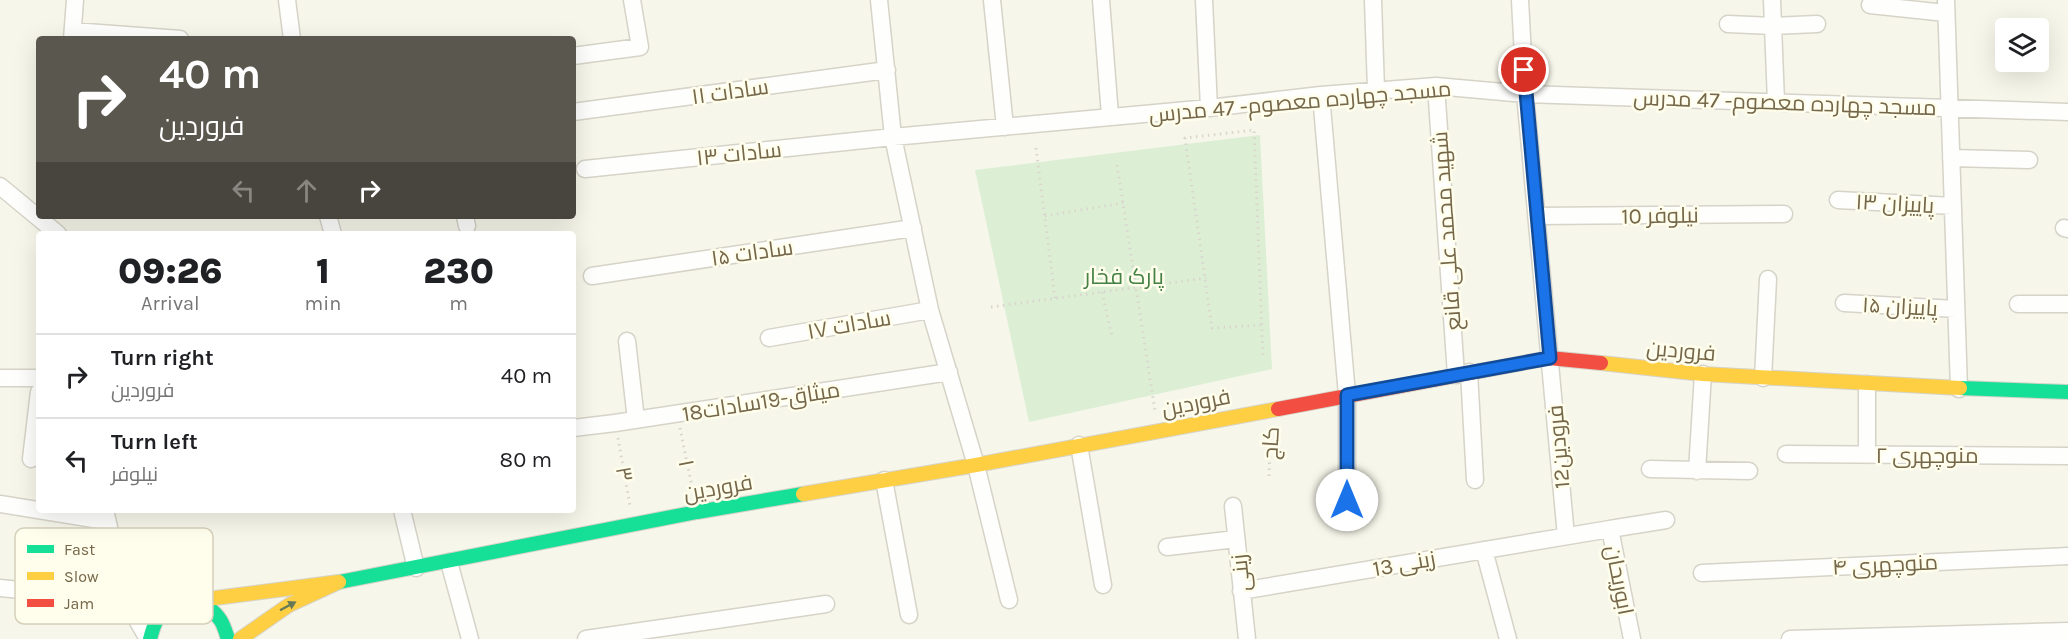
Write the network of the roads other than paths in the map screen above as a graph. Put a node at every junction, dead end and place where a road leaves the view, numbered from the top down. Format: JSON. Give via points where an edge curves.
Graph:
{"nodes":[{"id":1,"x":75,"y":0,"type":"edge"},
{"id":2,"x":287,"y":0,"type":"edge"},
{"id":3,"x":632,"y":0,"type":"edge"},
{"id":4,"x":879,"y":0,"type":"edge"},
{"id":5,"x":992,"y":0,"type":"edge"},
{"id":6,"x":1101,"y":0,"type":"edge"},
{"id":7,"x":1204,"y":0,"type":"edge"},
{"id":8,"x":1373,"y":0,"type":"edge"},
{"id":9,"x":1520,"y":0,"type":"edge"},
{"id":10,"x":1772,"y":0,"type":"edge"},
{"id":11,"x":1870,"y":5,"type":"dead end"},
{"id":12,"x":1946,"y":6,"type":"edge"},
{"id":13,"x":1728,"y":24,"type":"dead end"},
{"id":14,"x":1817,"y":24,"type":"dead end"},
{"id":15,"x":1773,"y":26,"type":"junction"},
{"id":16,"x":73,"y":35,"type":"edge"},
{"id":17,"x":100,"y":36,"type":"edge"},
{"id":18,"x":292,"y":36,"type":"edge"},
{"id":19,"x":576,"y":56,"type":"edge"},
{"id":20,"x":887,"y":70,"type":"junction"},
{"id":21,"x":1436,"y":86,"type":"junction"},
{"id":22,"x":1376,"y":90,"type":"junction"},
{"id":23,"x":1525,"y":94,"type":"junction"},
{"id":24,"x":1321,"y":95,"type":"junction"},
{"id":25,"x":1776,"y":102,"type":"junction"},
{"id":26,"x":1209,"y":108,"type":"junction"},
{"id":27,"x":1949,"y":108,"type":"junction"},
{"id":28,"x":576,"y":112,"type":"edge"},
{"id":29,"x":2068,"y":112,"type":"edge"},
{"id":30,"x":1110,"y":116,"type":"junction"},
{"id":31,"x":1005,"y":127,"type":"junction"},
{"id":32,"x":893,"y":137,"type":"junction"},
{"id":33,"x":1951,"y":158,"type":"junction"},
{"id":34,"x":2029,"y":160,"type":"dead end"},
{"id":35,"x":585,"y":169,"type":"dead end"},
{"id":36,"x":0,"y":186,"type":"edge"},
{"id":37,"x":1838,"y":200,"type":"dead end"},
{"id":38,"x":1953,"y":206,"type":"junction"},
{"id":39,"x":36,"y":213,"type":"edge"},
{"id":40,"x":1784,"y":214,"type":"dead end"},
{"id":41,"x":1536,"y":216,"type":"junction"},
{"id":42,"x":43,"y":219,"type":"edge"},
{"id":43,"x":913,"y":228,"type":"junction"},
{"id":44,"x":55,"y":231,"type":"edge"},
{"id":45,"x":592,"y":276,"type":"dead end"},
{"id":46,"x":1768,"y":279,"type":"dead end"},
{"id":47,"x":1844,"y":303,"type":"dead end"},
{"id":48,"x":2018,"y":304,"type":"dead end"},
{"id":49,"x":2068,"y":304,"type":"edge"},
{"id":50,"x":1956,"y":309,"type":"junction"},
{"id":51,"x":930,"y":310,"type":"junction"},
{"id":52,"x":769,"y":338,"type":"dead end"},
{"id":53,"x":627,"y":341,"type":"dead end"},
{"id":54,"x":1550,"y":358,"type":"junction"},
{"id":55,"x":949,"y":372,"type":"junction"},
{"id":56,"x":1463,"y":374,"type":"junction"},
{"id":57,"x":1703,"y":374,"type":"junction"},
{"id":58,"x":0,"y":378,"type":"edge"},
{"id":59,"x":36,"y":378,"type":"edge"},
{"id":60,"x":1763,"y":378,"type":"junction"},
{"id":61,"x":1868,"y":384,"type":"junction"},
{"id":62,"x":1959,"y":388,"type":"junction"},
{"id":63,"x":2068,"y":392,"type":"edge"},
{"id":64,"x":1347,"y":395,"type":"junction"},
{"id":65,"x":36,"y":417,"type":"edge"},
{"id":66,"x":636,"y":420,"type":"junction"},
{"id":67,"x":576,"y":428,"type":"edge"},
{"id":68,"x":1079,"y":445,"type":"junction"},
{"id":69,"x":1786,"y":454,"type":"dead end"},
{"id":70,"x":1867,"y":455,"type":"junction"},
{"id":71,"x":2068,"y":456,"type":"edge"},
{"id":72,"x":31,"y":459,"type":"dead end"},
{"id":73,"x":976,"y":465,"type":"junction"},
{"id":74,"x":1650,"y":469,"type":"dead end"},
{"id":75,"x":1697,"y":471,"type":"junction"},
{"id":76,"x":1749,"y":471,"type":"dead end"},
{"id":77,"x":884,"y":480,"type":"junction"},
{"id":78,"x":1475,"y":480,"type":"dead end"},
{"id":79,"x":1347,"y":500,"type":"dead end"},
{"id":80,"x":0,"y":504,"type":"edge"},
{"id":81,"x":1233,"y":506,"type":"dead end"},
{"id":82,"x":36,"y":508,"type":"edge"},
{"id":83,"x":87,"y":513,"type":"edge"},
{"id":84,"x":403,"y":513,"type":"edge"},
{"id":85,"x":106,"y":515,"type":"edge"},
{"id":86,"x":1665,"y":520,"type":"dead end"},
{"id":87,"x":1610,"y":529,"type":"junction"},
{"id":88,"x":1566,"y":536,"type":"junction"},
{"id":89,"x":1236,"y":539,"type":"junction"},
{"id":90,"x":1167,"y":547,"type":"dead end"},
{"id":91,"x":1484,"y":550,"type":"junction"},
{"id":92,"x":2068,"y":556,"type":"edge"},
{"id":93,"x":449,"y":562,"type":"junction"},
{"id":94,"x":416,"y":568,"type":"junction"},
{"id":95,"x":1702,"y":573,"type":"dead end"},
{"id":96,"x":339,"y":582,"type":"junction"},
{"id":97,"x":1103,"y":585,"type":"dead end"},
{"id":98,"x":0,"y":588,"type":"edge"},
{"id":99,"x":15,"y":590,"type":"edge"},
{"id":100,"x":1241,"y":591,"type":"junction"},
{"id":101,"x":213,"y":598,"type":"edge"},
{"id":102,"x":1009,"y":600,"type":"dead end"},
{"id":103,"x":826,"y":604,"type":"dead end"},
{"id":104,"x":213,"y":609,"type":"edge"},
{"id":105,"x":909,"y":615,"type":"dead end"},
{"id":106,"x":140,"y":624,"type":"edge"},
{"id":107,"x":154,"y":624,"type":"edge"},
{"id":108,"x":2068,"y":632,"type":"edge"},
{"id":109,"x":149,"y":639,"type":"edge"},
{"id":110,"x":228,"y":639,"type":"edge"},
{"id":111,"x":240,"y":639,"type":"edge"},
{"id":112,"x":470,"y":639,"type":"edge"},
{"id":113,"x":586,"y":639,"type":"edge"},
{"id":114,"x":1247,"y":639,"type":"edge"},
{"id":115,"x":1508,"y":639,"type":"edge"},
{"id":116,"x":1632,"y":639,"type":"edge"},
{"id":117,"x":1790,"y":639,"type":"edge"}],
"edges":[{"from":1,"to":16,"type":"street"},
{"from":2,"to":18,"type":"street"},
{"from":3,"to":19,"type":"street","via":[[640,47]]},
{"from":4,"to":20,"type":"street"},
{"from":5,"to":31,"type":"street"},
{"from":6,"to":30,"type":"street"},
{"from":7,"to":26,"type":"street"},
{"from":8,"to":22,"type":"street"},
{"from":9,"to":23,"type":"street","name":"12فرودین"},
{"from":10,"to":15,"type":"street"},
{"from":11,"to":12,"type":"street"},
{"from":12,"to":27,"type":"street"},
{"from":13,"to":15,"type":"street"},
{"from":14,"to":15,"type":"street"},
{"from":15,"to":25,"type":"street"},
{"from":16,"to":17,"type":"street"},
{"from":20,"to":28,"type":"street","name":"سادات ۱۱"},
{"from":20,"to":32,"type":"street"},
{"from":21,"to":22,"type":"street","name":"مسجد چهارده معصوم- 47 مدرس"},
{"from":21,"to":23,"type":"street","name":"مسجد چهارده معصوم- 47 مدرس"},
{"from":21,"to":56,"type":"street","name":"شهید محمد علی قانع"},
{"from":22,"to":24,"type":"street","name":"مسجد چهارده معصوم- 47 مدرس"},
{"from":23,"to":25,"type":"street","name":"مسجد چهارده معصوم- 47 مدرس"},
{"from":23,"to":41,"type":"street","name":"12فرودین"},
{"from":24,"to":26,"type":"street","name":"مسجد چهارده معصوم- 47 مدرس"},
{"from":24,"to":64,"type":"street"},
{"from":25,"to":27,"type":"street","name":"مسجد چهارده معصوم- 47 مدرس"},
{"from":26,"to":30,"type":"street","name":"مسجد چهارده معصوم- 47 مدرس"},
{"from":27,"to":29,"type":"street","name":"مسجد چهارده معصوم- 47 مدرس"},
{"from":27,"to":33,"type":"street"},
{"from":30,"to":31,"type":"street","name":"مسجد چهارده معصوم- 47 مدرس"},
{"from":31,"to":32,"type":"street","name":"مسجد چهارده معصوم- 47 مدرس"},
{"from":32,"to":35,"type":"street","name":"سادات ۱۳"},
{"from":32,"to":43,"type":"street"},
{"from":33,"to":34,"type":"street"},
{"from":33,"to":38,"type":"street"},
{"from":36,"to":39,"type":"street"},
{"from":37,"to":38,"type":"street","name":"پاییزان ۱۳"},
{"from":38,"to":50,"type":"street"},
{"from":40,"to":41,"type":"street","name":"نیلوفر 10"},
{"from":41,"to":54,"type":"street","name":"12فرودین"},
{"from":42,"to":44,"type":"street"},
{"from":43,"to":45,"type":"street","name":"سادات ۱۵"},
{"from":43,"to":51,"type":"street"},
{"from":46,"to":60,"type":"street"},
{"from":47,"to":50,"type":"street","name":"پاییزان ۱۵"},
{"from":48,"to":49,"type":"street"},
{"from":50,"to":62,"type":"street"},
{"from":51,"to":52,"type":"street","name":"سادات ۱۷"},
{"from":51,"to":55,"type":"street"},
{"from":53,"to":66,"type":"street"},
{"from":54,"to":56,"type":"street","name":"فروردین"},
{"from":54,"to":57,"type":"street","name":"فروردین"},
{"from":54,"to":88,"type":"street","name":"12فرودین"},
{"from":55,"to":66,"type":"street","name":"18میثاق-19سادات"},
{"from":55,"to":73,"type":"street"},
{"from":56,"to":64,"type":"street","name":"فروردین"},
{"from":56,"to":78,"type":"street","name":"شهید محمد علی قانع"},
{"from":57,"to":60,"type":"street","name":"فروردین"},
{"from":57,"to":75,"type":"street"},
{"from":58,"to":59,"type":"street"},
{"from":60,"to":61,"type":"street","name":"فروردین"},
{"from":61,"to":62,"type":"street","name":"فروردین"},
{"from":61,"to":70,"type":"street"},
{"from":62,"to":63,"type":"street","name":"فروردین"},
{"from":64,"to":68,"type":"street","name":"فروردین"},
{"from":64,"to":79,"type":"street"},
{"from":65,"to":72,"type":"street"},
{"from":66,"to":67,"type":"street","name":"18میثاق-19سادات"},
{"from":68,"to":73,"type":"street","name":"فروردین"},
{"from":68,"to":97,"type":"street"},
{"from":69,"to":70,"type":"street","name":"منوچهری ۲"},
{"from":70,"to":71,"type":"street","name":"منوچهری ۲"},
{"from":73,"to":77,"type":"street","name":"فروردین"},
{"from":73,"to":102,"type":"street"},
{"from":74,"to":75,"type":"street"},
{"from":75,"to":76,"type":"street"},
{"from":77,"to":93,"type":"street","name":"فروردین","via":[[697,512]]},
{"from":77,"to":105,"type":"street"},
{"from":80,"to":82,"type":"street"},
{"from":81,"to":89,"type":"street","name":"زینی"},
{"from":83,"to":85,"type":"street"},
{"from":84,"to":94,"type":"street"},
{"from":86,"to":87,"type":"street"},
{"from":87,"to":88,"type":"street","name":"ابوریحان"},
{"from":87,"to":116,"type":"street","name":"ابوریحان"},
{"from":88,"to":91,"type":"street","name":"زینی 13"},
{"from":89,"to":90,"type":"street"},
{"from":89,"to":100,"type":"street","name":"زینی"},
{"from":91,"to":100,"type":"street","name":"زینی 13"},
{"from":91,"to":115,"type":"street"},
{"from":92,"to":95,"type":"street","name":"منوچهری ۴"},
{"from":93,"to":94,"type":"street","name":"فروردین"},
{"from":93,"to":112,"type":"street"},
{"from":94,"to":96,"type":"street","name":"فروردین"},
{"from":96,"to":101,"type":"street","name":"فروردین"},
{"from":111,"to":96,"type":"street","name":"فروردین","one_way":true,"via":[[289,605]]},
{"from":98,"to":99,"type":"street"},
{"from":100,"to":114,"type":"street","name":"زینی"},
{"from":103,"to":113,"type":"street"},
{"from":104,"to":110,"type":"street","via":[[226,628]]},
{"from":106,"to":109,"type":"street"},
{"from":107,"to":109,"type":"street","name":"فروردین"},
{"from":108,"to":117,"type":"street"}]}
